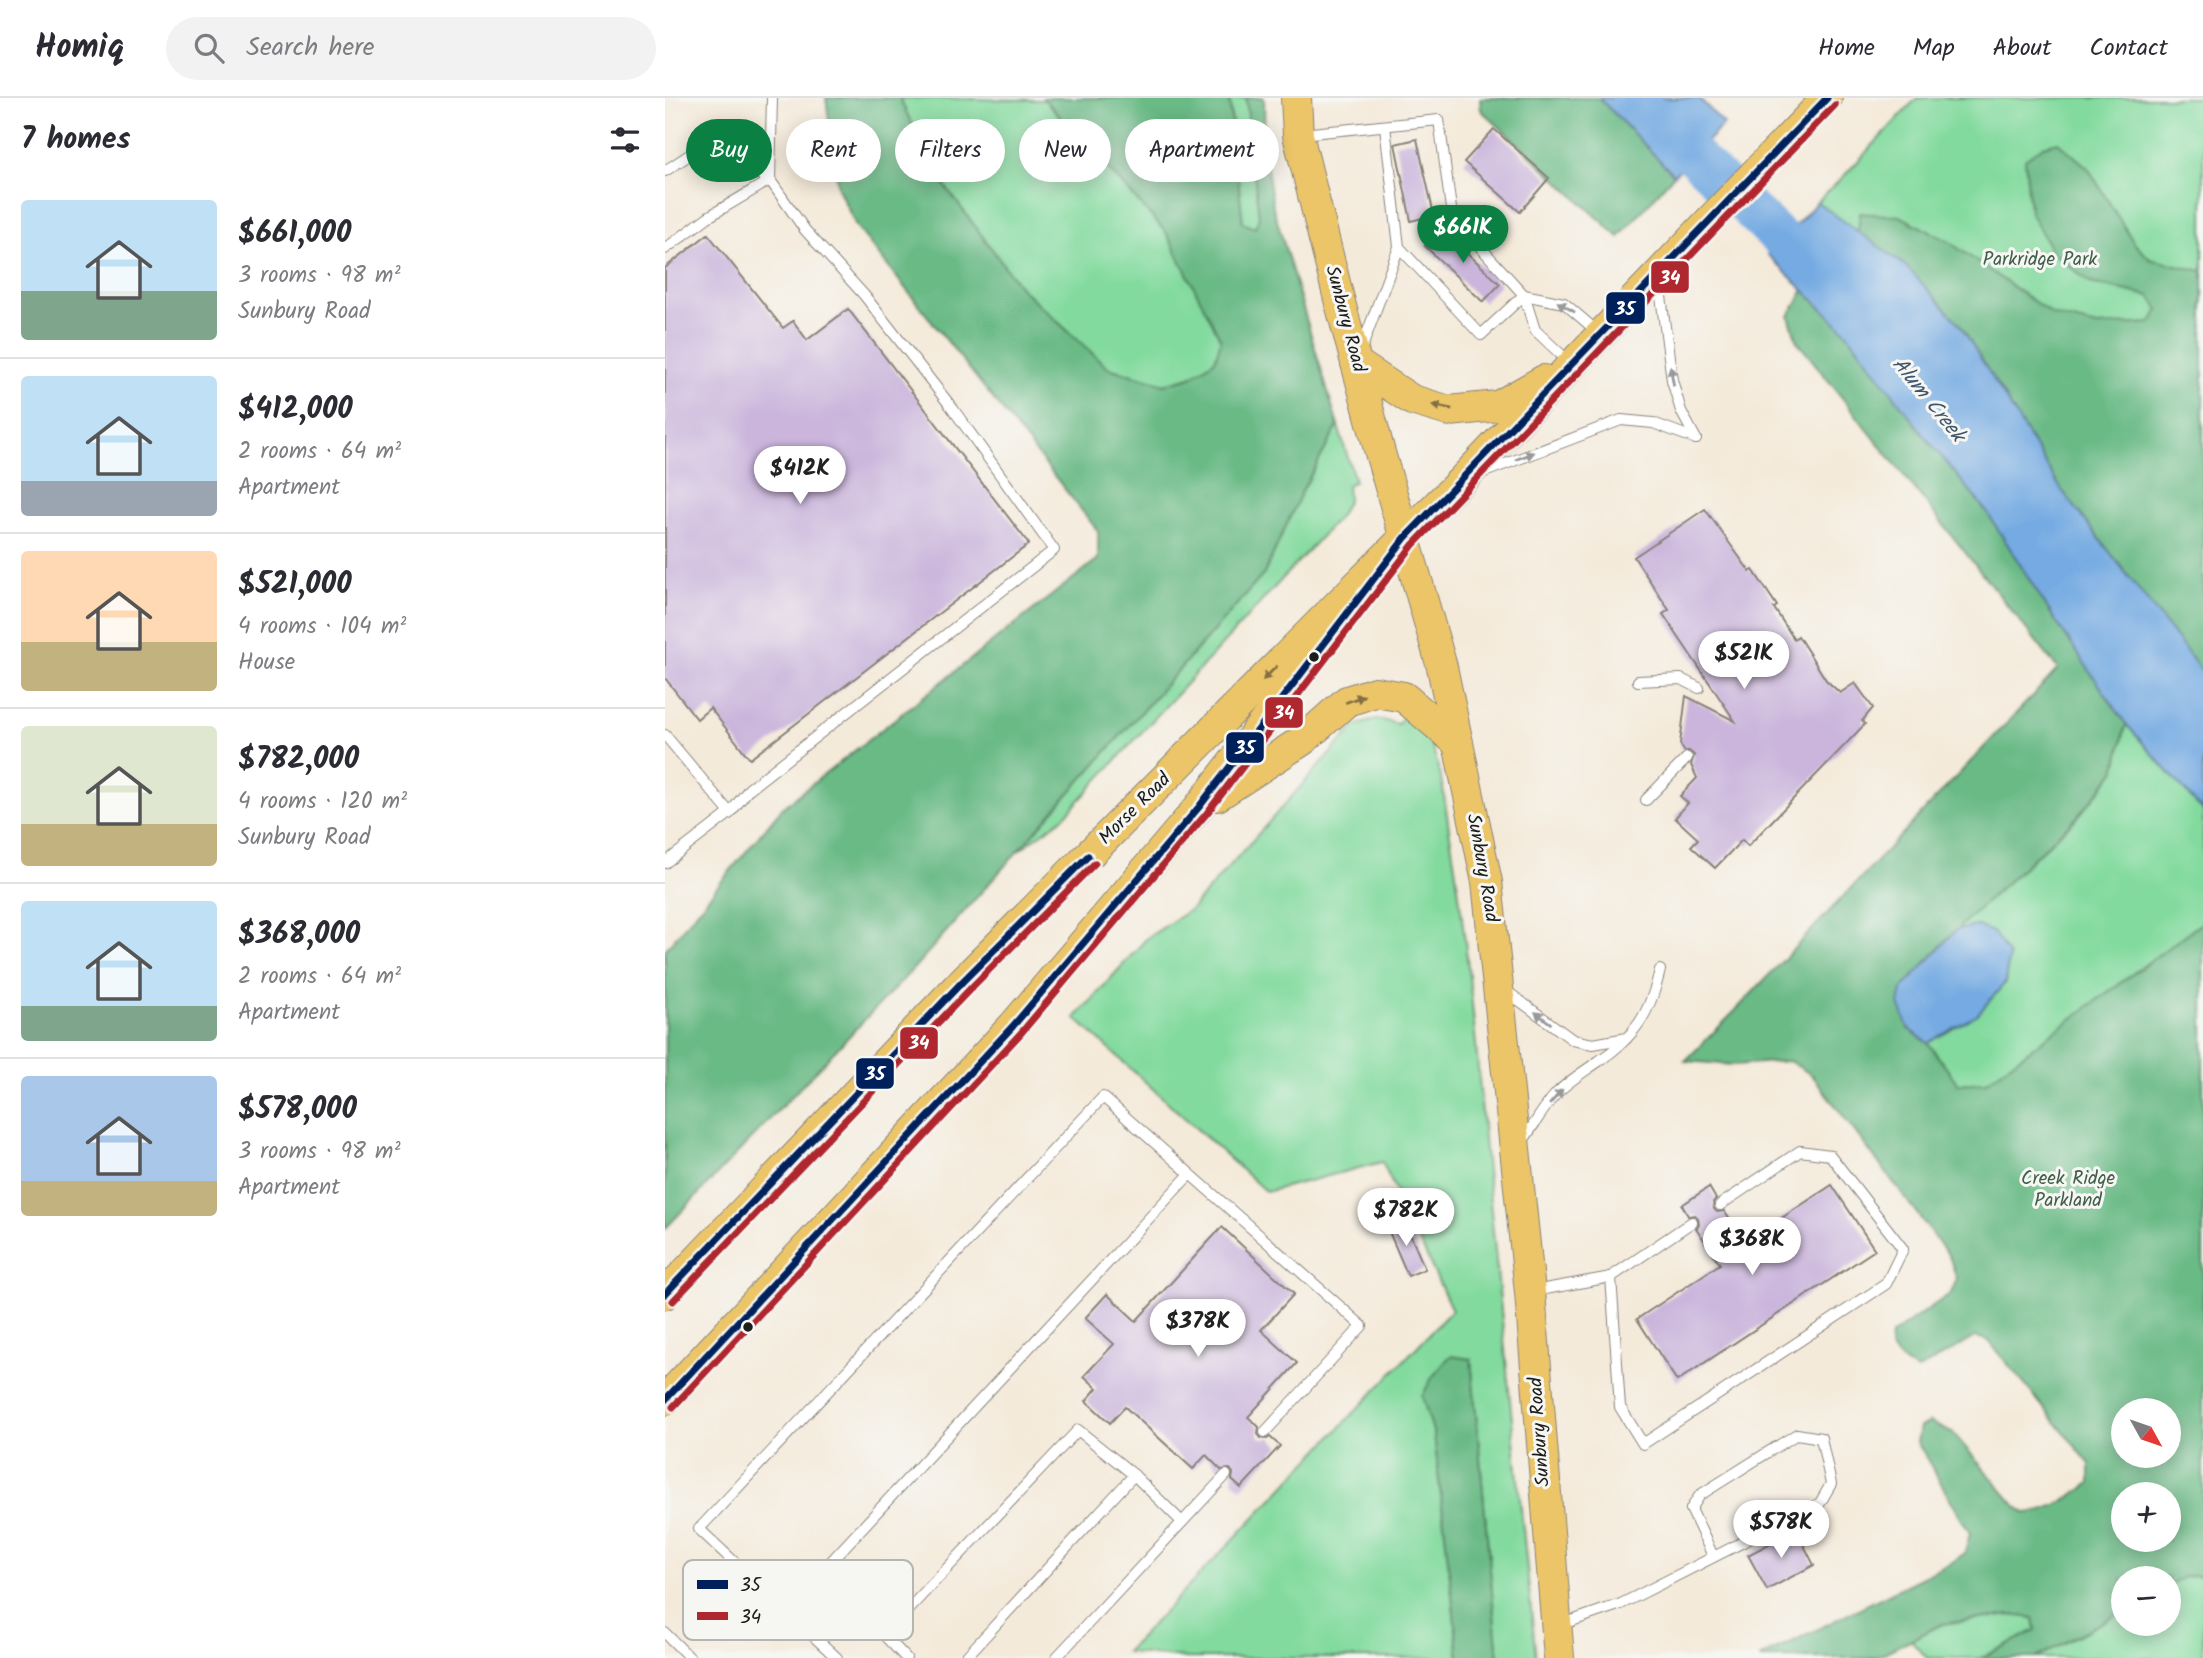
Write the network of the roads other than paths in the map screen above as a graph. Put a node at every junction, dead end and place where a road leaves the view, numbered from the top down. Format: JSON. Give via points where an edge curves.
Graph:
{"nodes":[{"id":1,"x":772,"y":98,"type":"edge"},
{"id":2,"x":1296,"y":98,"type":"edge"},
{"id":3,"x":1824,"y":101,"type":"edge"},
{"id":4,"x":771,"y":119,"type":"edge"},
{"id":5,"x":1385,"y":125,"type":"junction"},
{"id":6,"x":1299,"y":135,"type":"junction"},
{"id":7,"x":686,"y":157,"type":"edge"},
{"id":8,"x":665,"y":171,"type":"edge"},
{"id":9,"x":766,"y":182,"type":"edge"},
{"id":10,"x":770,"y":182,"type":"edge"},
{"id":11,"x":1399,"y":247,"type":"junction"},
{"id":12,"x":665,"y":249,"type":"edge"},
{"id":13,"x":1658,"y":274,"type":"junction"},
{"id":14,"x":1524,"y":295,"type":"junction"},
{"id":15,"x":1600,"y":334,"type":"junction"},
{"id":16,"x":1356,"y":363,"type":"junction"},
{"id":17,"x":1572,"y":364,"type":"junction"},
{"id":18,"x":1461,"y":481,"type":"junction"},
{"id":19,"x":1405,"y":538,"type":"junction"},
{"id":20,"x":1637,"y":681,"type":"dead end"},
{"id":21,"x":1699,"y":688,"type":"dead end"},
{"id":22,"x":665,"y":735,"type":"edge"},
{"id":23,"x":1458,"y":743,"type":"junction"},
{"id":24,"x":1687,"y":758,"type":"dead end"},
{"id":25,"x":1646,"y":800,"type":"dead end"},
{"id":26,"x":1199,"y":807,"type":"junction"},
{"id":27,"x":730,"y":813,"type":"junction"},
{"id":28,"x":665,"y":863,"type":"edge"},
{"id":29,"x":1660,"y":970,"type":"dead end"},
{"id":30,"x":1499,"y":986,"type":"junction"},
{"id":31,"x":1628,"y":1038,"type":"junction"},
{"id":32,"x":1516,"y":1151,"type":"junction"},
{"id":33,"x":1189,"y":1175,"type":"junction"},
{"id":34,"x":1720,"y":1205,"type":"dead end"},
{"id":35,"x":1692,"y":1222,"type":"dead end"},
{"id":36,"x":1611,"y":1277,"type":"junction"},
{"id":37,"x":1530,"y":1292,"type":"junction"},
{"id":38,"x":665,"y":1294,"type":"edge"},
{"id":39,"x":665,"y":1400,"type":"edge"},
{"id":40,"x":1265,"y":1432,"type":"dead end"},
{"id":41,"x":1134,"y":1475,"type":"junction"},
{"id":42,"x":1226,"y":1475,"type":"dead end"},
{"id":43,"x":1182,"y":1522,"type":"junction"},
{"id":44,"x":1713,"y":1556,"type":"junction"},
{"id":45,"x":732,"y":1560,"type":"edge"},
{"id":46,"x":832,"y":1560,"type":"edge"},
{"id":47,"x":913,"y":1604,"type":"edge"},
{"id":48,"x":1556,"y":1626,"type":"junction"},
{"id":49,"x":665,"y":1633,"type":"edge"},
{"id":50,"x":818,"y":1640,"type":"edge"},
{"id":51,"x":889,"y":1640,"type":"edge"},
{"id":52,"x":690,"y":1658,"type":"edge"},
{"id":53,"x":837,"y":1658,"type":"edge"},
{"id":54,"x":906,"y":1658,"type":"edge"},
{"id":55,"x":965,"y":1658,"type":"edge"},
{"id":56,"x":1056,"y":1658,"type":"edge"},
{"id":57,"x":1559,"y":1658,"type":"edge"}],
"edges":[{"from":1,"to":4,"type":"lane"},
{"from":2,"to":6,"type":"main road","name":"Sunbury Road"},
{"from":3,"to":13,"type":"main road","name":"Morse Road"},
{"from":5,"to":6,"type":"lane"},
{"from":5,"to":11,"type":"lane"},
{"from":5,"to":14,"type":"lane","via":[[1439,120],[1452,216]]},
{"from":6,"to":16,"type":"main road","name":"Sunbury Road"},
{"from":7,"to":8,"type":"lane"},
{"from":9,"to":12,"type":"lane"},
{"from":10,"to":27,"type":"lane","via":[[953,409],[1054,550],[749,789]]},
{"from":11,"to":14,"type":"lane","via":[[1481,335]]},
{"from":11,"to":16,"type":"lane"},
{"from":13,"to":15,"type":"main road","name":"Morse Road"},
{"from":18,"to":13,"type":"lane","one_way":true,"via":[[1621,420],[1653,424],[1696,439],[1672,380]]},
{"from":15,"to":14,"type":"lane","one_way":true,"via":[[1564,303]]},
{"from":14,"to":17,"type":"lane","via":[[1535,330]]},
{"from":15,"to":17,"type":"main road","name":"Morse Road"},
{"from":17,"to":16,"type":"main road","one_way":true,"via":[[1498,406],[1448,411],[1412,400]]},
{"from":16,"to":19,"type":"main road","name":"Sunbury Road"},
{"from":17,"to":18,"type":"main road","name":"Morse Road"},
{"from":18,"to":19,"type":"main road","name":"Morse Road"},
{"from":19,"to":23,"type":"main road","name":"Sunbury Road","via":[[1442,667]]},
{"from":19,"to":26,"type":"main road","name":"Morse Road"},
{"from":19,"to":38,"type":"main road","name":"Morse Road","one_way":true,"via":[[963,981]]},
{"from":20,"to":21,"type":"lane","via":[[1681,680]]},
{"from":22,"to":27,"type":"lane"},
{"from":26,"to":23,"type":"main road","one_way":true,"via":[[1303,740],[1346,701],[1375,692],[1403,697]]},
{"from":23,"to":30,"type":"main road","name":"Sunbury Road","via":[[1487,883]]},
{"from":24,"to":25,"type":"lane"},
{"from":26,"to":39,"type":"main road","name":"Morse Road","via":[[1013,1026]]},
{"from":27,"to":28,"type":"lane"},
{"from":29,"to":31,"type":"lane","via":[[1651,1006]]},
{"from":31,"to":30,"type":"lane","one_way":true,"via":[[1593,1044],[1573,1040]]},
{"from":30,"to":32,"type":"main road","name":"Sunbury Road"},
{"from":32,"to":31,"type":"lane","one_way":true,"via":[[1556,1094]]},
{"from":32,"to":37,"type":"main road","name":"Sunbury Road"},
{"from":33,"to":40,"type":"lane","via":[[1362,1326]]},
{"from":33,"to":45,"type":"lane","via":[[1103,1097],[699,1529]]},
{"from":33,"to":46,"type":"lane"},
{"from":34,"to":36,"type":"lane","via":[[1800,1151],[1830,1155],[1903,1249],[1887,1284],[1643,1444],[1620,1407]]},
{"from":35,"to":36,"type":"lane"},
{"from":36,"to":37,"type":"lane"},
{"from":37,"to":48,"type":"main road","name":"Sunbury Road"},
{"from":41,"to":43,"type":"lane"},
{"from":41,"to":47,"type":"lane","via":[[1078,1430]]},
{"from":41,"to":55,"type":"lane"},
{"from":42,"to":43,"type":"lane"},
{"from":43,"to":56,"type":"lane"},
{"from":44,"to":44,"type":"lane","via":[[1820,1503],[1831,1484],[1821,1438],[1797,1433],[1700,1495],[1691,1509]]},
{"from":44,"to":48,"type":"lane","via":[[1621,1604]]},
{"from":48,"to":57,"type":"main road","name":"Sunbury Road"},
{"from":49,"to":52,"type":"lane"},
{"from":50,"to":53,"type":"lane"},
{"from":51,"to":54,"type":"lane"}]}
